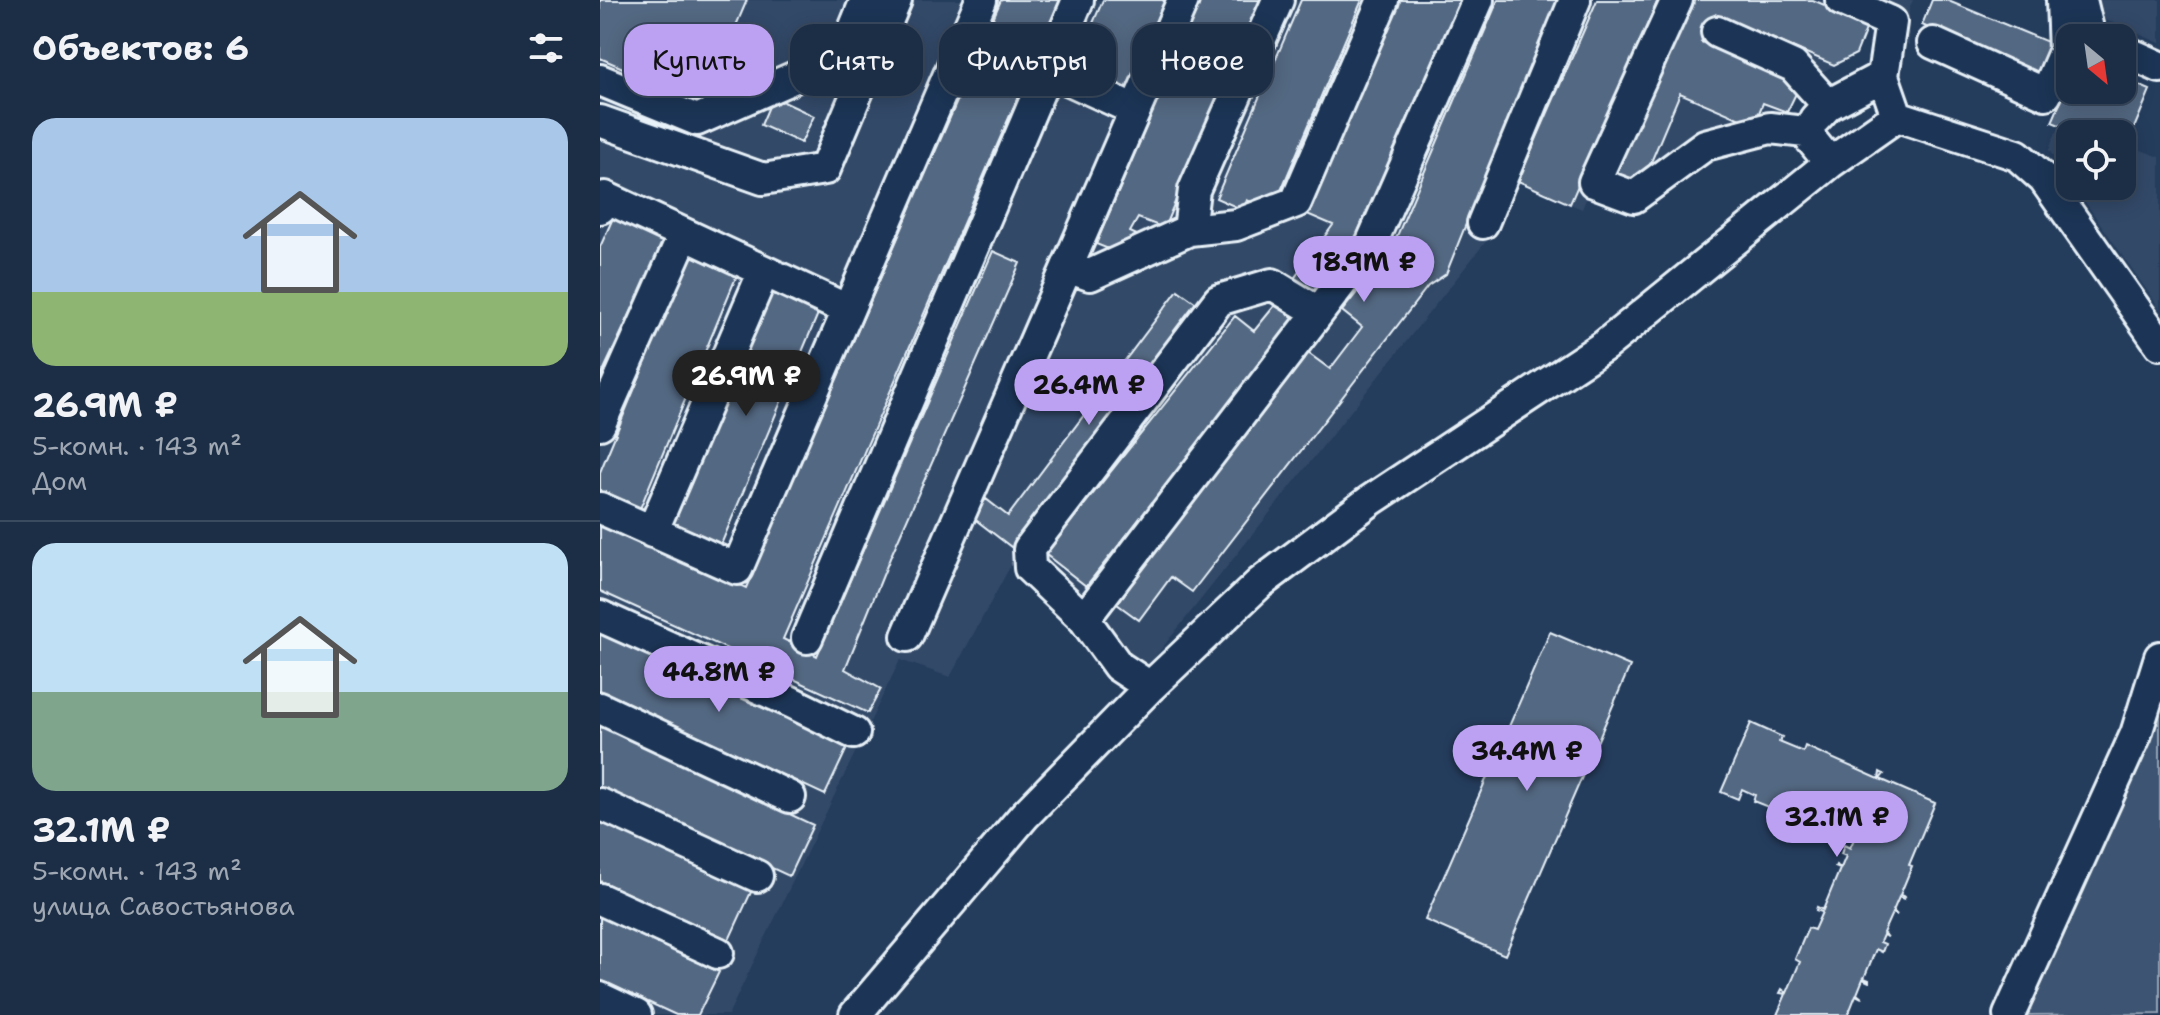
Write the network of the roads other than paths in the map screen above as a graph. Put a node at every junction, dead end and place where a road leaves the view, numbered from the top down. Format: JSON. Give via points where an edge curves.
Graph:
{"nodes":[{"id":1,"x":866,"y":0,"type":"edge"},
{"id":2,"x":896,"y":0,"type":"edge"},
{"id":3,"x":981,"y":0,"type":"edge"},
{"id":4,"x":1078,"y":0,"type":"edge"},
{"id":5,"x":1183,"y":0,"type":"edge"},
{"id":6,"x":1278,"y":0,"type":"edge"},
{"id":7,"x":1383,"y":0,"type":"edge"},
{"id":8,"x":1478,"y":0,"type":"edge"},
{"id":9,"x":1575,"y":0,"type":"edge"},
{"id":10,"x":1677,"y":0,"type":"edge"},
{"id":11,"x":1841,"y":0,"type":"edge"},
{"id":12,"x":2062,"y":0,"type":"edge"},
{"id":13,"x":2081,"y":0,"type":"edge"},
{"id":14,"x":1068,"y":24,"type":"edge"},
{"id":15,"x":2087,"y":24,"type":"edge"},
{"id":16,"x":1717,"y":32,"type":"dead end"},
{"id":17,"x":1933,"y":43,"type":"dead end"},
{"id":18,"x":2136,"y":56,"type":"edge"},
{"id":19,"x":2160,"y":67,"type":"edge"},
{"id":20,"x":1883,"y":76,"type":"junction"},
{"id":21,"x":600,"y":80,"type":"edge"},
{"id":22,"x":1037,"y":96,"type":"edge"},
{"id":23,"x":1105,"y":96,"type":"edge"},
{"id":24,"x":1828,"y":105,"type":"junction"},
{"id":25,"x":1135,"y":110,"type":"junction"},
{"id":26,"x":1897,"y":116,"type":"junction"},
{"id":27,"x":600,"y":121,"type":"edge"},
{"id":28,"x":1805,"y":132,"type":"junction"},
{"id":29,"x":1830,"y":163,"type":"junction"},
{"id":30,"x":600,"y":208,"type":"edge"},
{"id":31,"x":1483,"y":223,"type":"dead end"},
{"id":32,"x":1189,"y":230,"type":"junction"},
{"id":33,"x":684,"y":234,"type":"junction"},
{"id":34,"x":1067,"y":267,"type":"junction"},
{"id":35,"x":764,"y":271,"type":"junction"},
{"id":36,"x":848,"y":310,"type":"junction"},
{"id":37,"x":1318,"y":312,"type":"junction"},
{"id":38,"x":2160,"y":344,"type":"edge"},
{"id":39,"x":600,"y":424,"type":"edge"},
{"id":40,"x":600,"y":508,"type":"edge"},
{"id":41,"x":652,"y":532,"type":"junction"},
{"id":42,"x":600,"y":616,"type":"edge"},
{"id":43,"x":1084,"y":619,"type":"junction"},
{"id":44,"x":907,"y":636,"type":"dead end"},
{"id":45,"x":807,"y":638,"type":"dead end"},
{"id":46,"x":2160,"y":657,"type":"edge"},
{"id":47,"x":1150,"y":687,"type":"junction"},
{"id":48,"x":600,"y":708,"type":"edge"},
{"id":49,"x":854,"y":733,"type":"dead end"},
{"id":50,"x":790,"y":797,"type":"dead end"},
{"id":51,"x":600,"y":804,"type":"edge"},
{"id":52,"x":757,"y":876,"type":"dead end"},
{"id":53,"x":600,"y":899,"type":"edge"},
{"id":54,"x":718,"y":953,"type":"dead end"},
{"id":55,"x":600,"y":998,"type":"edge"},
{"id":56,"x":636,"y":1015,"type":"edge"},
{"id":57,"x":855,"y":1015,"type":"edge"},
{"id":58,"x":2009,"y":1015,"type":"edge"}],
"edges":[{"from":1,"to":21,"type":"street","via":[[843,56],[697,120]]},
{"from":2,"to":27,"type":"street","via":[[825,169],[763,179]]},
{"from":3,"to":36,"type":"street"},
{"from":4,"to":14,"type":"street"},
{"from":5,"to":25,"type":"street"},
{"from":6,"to":32,"type":"street","via":[[1194,190]]},
{"from":7,"to":32,"type":"street","via":[[1296,202],[1236,225]]},
{"from":8,"to":37,"type":"street","via":[[1371,244]]},
{"from":9,"to":31,"type":"street"},
{"from":10,"to":28,"type":"street","via":[[1594,182],[1634,197],[1705,145],[1770,128]]},
{"from":11,"to":20,"type":"street","via":[[1891,22]]},
{"from":12,"to":17,"type":"street","via":[[2064,52],[2046,94]]},
{"from":13,"to":15,"type":"street"},
{"from":16,"to":24,"type":"street","via":[[1793,66]]},
{"from":18,"to":19,"type":"street"},
{"from":20,"to":24,"type":"street"},
{"from":20,"to":26,"type":"street"},
{"from":22,"to":45,"type":"street"},
{"from":23,"to":25,"type":"street"},
{"from":24,"to":28,"type":"street"},
{"from":25,"to":34,"type":"street"},
{"from":26,"to":29,"type":"street"},
{"from":26,"to":38,"type":"street","via":[[2017,155],[2044,179]]},
{"from":28,"to":29,"type":"street"},
{"from":29,"to":47,"type":"street","via":[[1604,346],[1371,500],[1260,583]]},
{"from":30,"to":33,"type":"street","via":[[605,197]]},
{"from":32,"to":34,"type":"street","via":[[1090,275]]},
{"from":33,"to":35,"type":"street"},
{"from":33,"to":39,"type":"street"},
{"from":34,"to":44,"type":"street"},
{"from":35,"to":36,"type":"street"},
{"from":35,"to":41,"type":"street"},
{"from":36,"to":41,"type":"street","via":[[737,569]]},
{"from":37,"to":43,"type":"street"},
{"from":37,"to":43,"type":"street","via":[[1272,284],[1219,300],[1029,549],[1030,568]]},
{"from":40,"to":41,"type":"street"},
{"from":42,"to":49,"type":"street"},
{"from":43,"to":47,"type":"street","via":[[1118,666]]},
{"from":46,"to":58,"type":"street","via":[[2136,734]]},
{"from":47,"to":57,"type":"street","via":[[1024,816]]},
{"from":48,"to":50,"type":"street"},
{"from":51,"to":52,"type":"street"},
{"from":53,"to":54,"type":"street"},
{"from":55,"to":56,"type":"street"}]}
